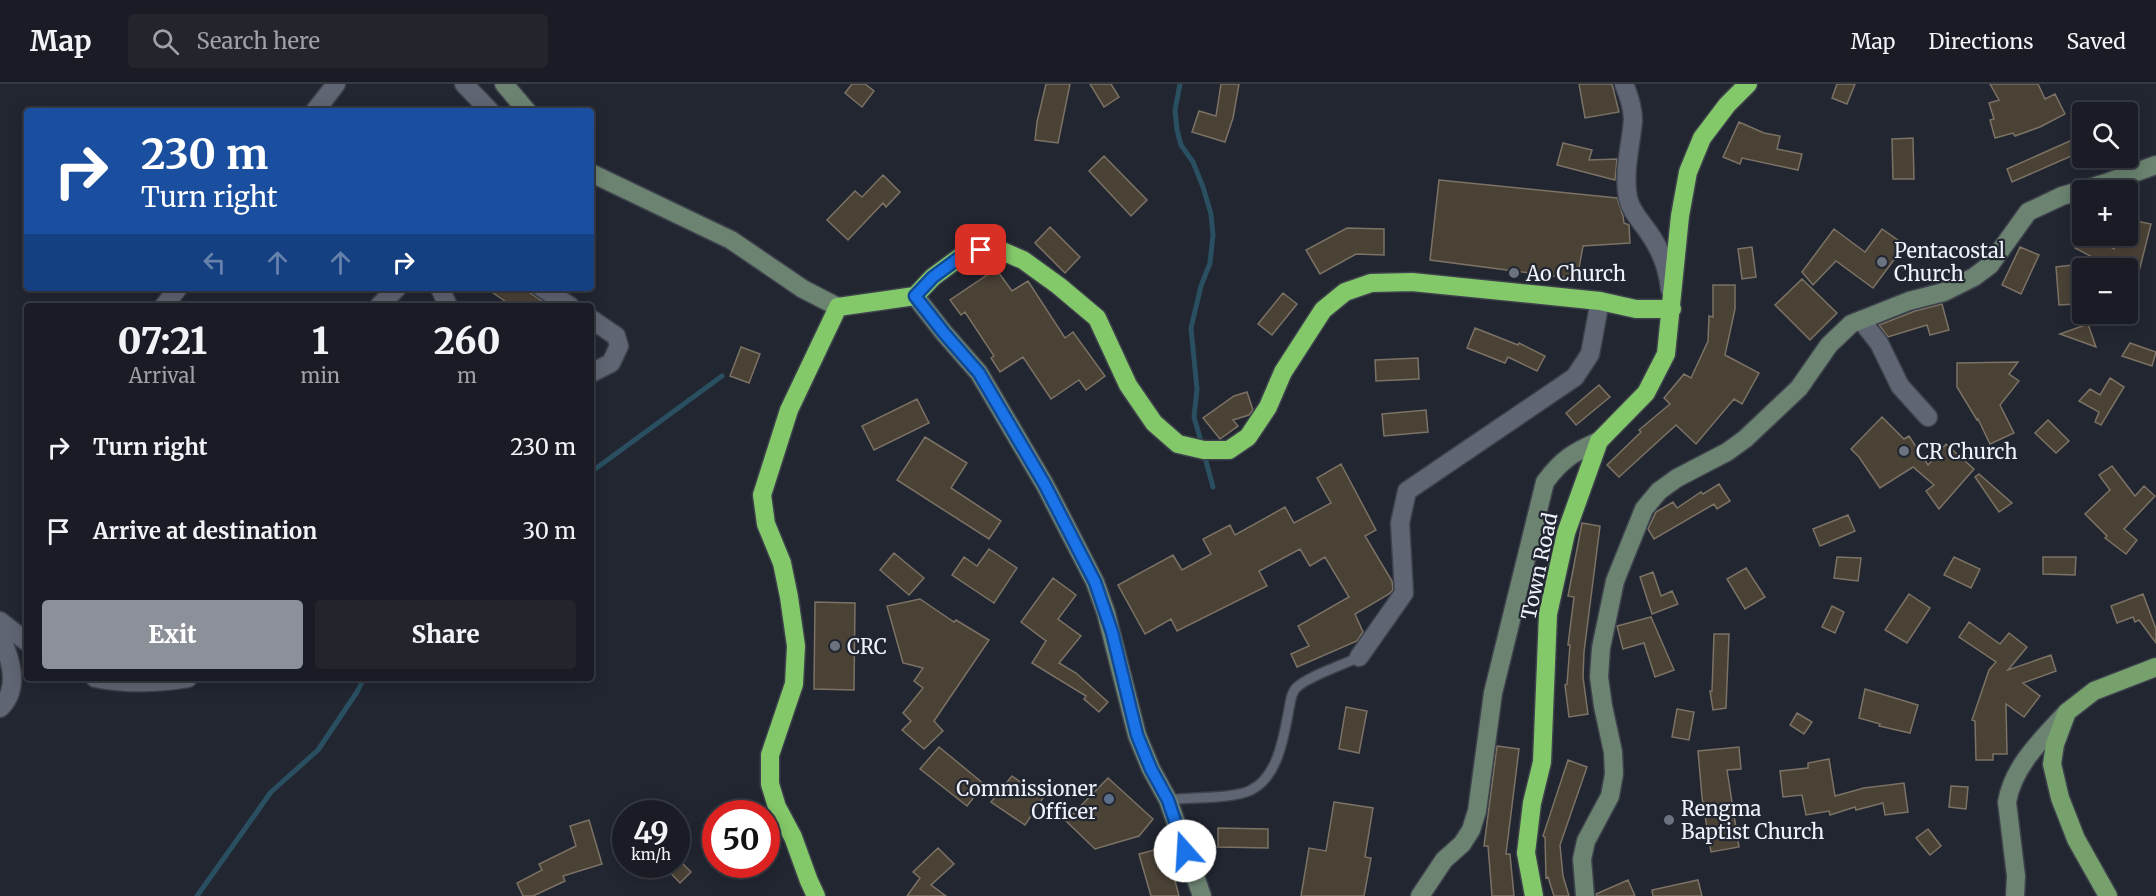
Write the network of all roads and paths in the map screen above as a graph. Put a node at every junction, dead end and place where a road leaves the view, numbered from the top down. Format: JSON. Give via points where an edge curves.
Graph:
{"nodes":[{"id":1,"x":336,"y":84,"type":"edge"},
{"id":2,"x":464,"y":84,"type":"edge"},
{"id":3,"x":504,"y":84,"type":"edge"},
{"id":4,"x":1624,"y":84,"type":"edge"},
{"id":5,"x":1749,"y":84,"type":"edge"},
{"id":6,"x":317,"y":108,"type":"edge"},
{"id":7,"x":487,"y":108,"type":"edge"},
{"id":8,"x":524,"y":108,"type":"edge"},
{"id":9,"x":2156,"y":165,"type":"edge"},
{"id":10,"x":594,"y":174,"type":"edge"},
{"id":11,"x":176,"y":291,"type":"edge"},
{"id":12,"x":394,"y":291,"type":"edge"},
{"id":13,"x":547,"y":291,"type":"edge"},
{"id":14,"x":915,"y":296,"type":"junction"},
{"id":15,"x":1600,"y":301,"type":"junction"},
{"id":16,"x":166,"y":303,"type":"edge"},
{"id":17,"x":382,"y":303,"type":"edge"},
{"id":18,"x":565,"y":303,"type":"edge"},
{"id":19,"x":838,"y":307,"type":"junction"},
{"id":20,"x":1672,"y":309,"type":"junction"},
{"id":21,"x":1861,"y":320,"type":"junction"},
{"id":22,"x":594,"y":321,"type":"edge"},
{"id":23,"x":594,"y":371,"type":"edge"},
{"id":24,"x":1928,"y":417,"type":"dead end"},
{"id":25,"x":1599,"y":441,"type":"junction"},
{"id":26,"x":0,"y":621,"type":"edge"},
{"id":27,"x":0,"y":635,"type":"edge"},
{"id":28,"x":24,"y":640,"type":"edge"},
{"id":29,"x":1359,"y":657,"type":"joint"},
{"id":30,"x":2156,"y":668,"type":"edge"},
{"id":31,"x":0,"y":708,"type":"edge"},
{"id":32,"x":2067,"y":712,"type":"junction"},
{"id":33,"x":1168,"y":800,"type":"junction"},
{"id":34,"x":816,"y":896,"type":"edge"},
{"id":35,"x":1202,"y":896,"type":"edge"},
{"id":36,"x":1420,"y":896,"type":"edge"},
{"id":37,"x":1534,"y":896,"type":"edge"},
{"id":38,"x":1585,"y":896,"type":"edge"},
{"id":39,"x":2015,"y":896,"type":"edge"},
{"id":40,"x":2108,"y":896,"type":"edge"}],
"edges":[{"from":1,"to":6,"type":"street"},
{"from":2,"to":7,"type":"street"},
{"from":3,"to":8,"type":"street"},
{"from":4,"to":20,"type":"street","via":[[1633,121],[1627,179],[1629,200],[1662,257]]},
{"from":5,"to":20,"type":"highway","name":"Town Road","via":[[1702,138],[1688,172]]},
{"from":9,"to":21,"type":"street","via":[[2062,196],[2028,212],[1990,265],[1974,277],[1944,292]]},
{"from":10,"to":19,"type":"street","via":[[730,240],[803,289]]},
{"from":11,"to":16,"type":"street"},
{"from":12,"to":17,"type":"street"},
{"from":13,"to":18,"type":"street"},
{"from":14,"to":15,"type":"highway","via":[[967,252],[995,248],[1023,260],[1097,318],[1128,385],[1154,423],[1178,444],[1204,450],[1229,450],[1248,437],[1323,310],[1345,292],[1371,283],[1412,282]]},
{"from":14,"to":19,"type":"highway"},
{"from":14,"to":33,"type":"street","via":[[979,373],[1065,521],[1095,582],[1137,735]]},
{"from":15,"to":20,"type":"highway","via":[[1636,309]]},
{"from":15,"to":29,"type":"street","via":[[1590,354],[1575,377],[1407,491],[1400,523],[1404,594]]},
{"from":19,"to":34,"type":"highway","via":[[789,410],[762,495],[766,524],[782,563],[796,646],[794,684],[770,755],[770,784]]},
{"from":20,"to":25,"type":"highway","name":"Town Road","via":[[1666,354],[1646,393]]},
{"from":21,"to":24,"type":"street","via":[[1879,344],[1900,386]]},
{"from":21,"to":38,"type":"street","via":[[1828,345],[1799,388],[1745,439],[1677,478],[1644,509],[1615,581],[1601,648],[1599,677],[1614,752],[1614,774],[1610,796],[1586,841],[1582,859]]},
{"from":22,"to":23,"type":"street","via":[[616,336],[619,346],[610,363]]},
{"from":25,"to":36,"type":"street","via":[[1558,464],[1545,482],[1493,693],[1477,811],[1462,844],[1438,867]]},
{"from":25,"to":37,"type":"highway","name":"Town Road","via":[[1566,533],[1548,614],[1542,762],[1526,853]]},
{"from":26,"to":28,"type":"street"},
{"from":27,"to":31,"type":"street","via":[[10,662],[12,684]]},
{"from":29,"to":33,"type":"lane","via":[[1296,688],[1290,697],[1279,751],[1263,782],[1234,796]]},
{"from":30,"to":32,"type":"main road","via":[[2094,691]]},
{"from":32,"to":39,"type":"street","via":[[2020,767],[2009,790]]},
{"from":32,"to":40,"type":"main road","via":[[2052,764],[2057,787],[2076,839]]},
{"from":33,"to":35,"type":"street"}]}
